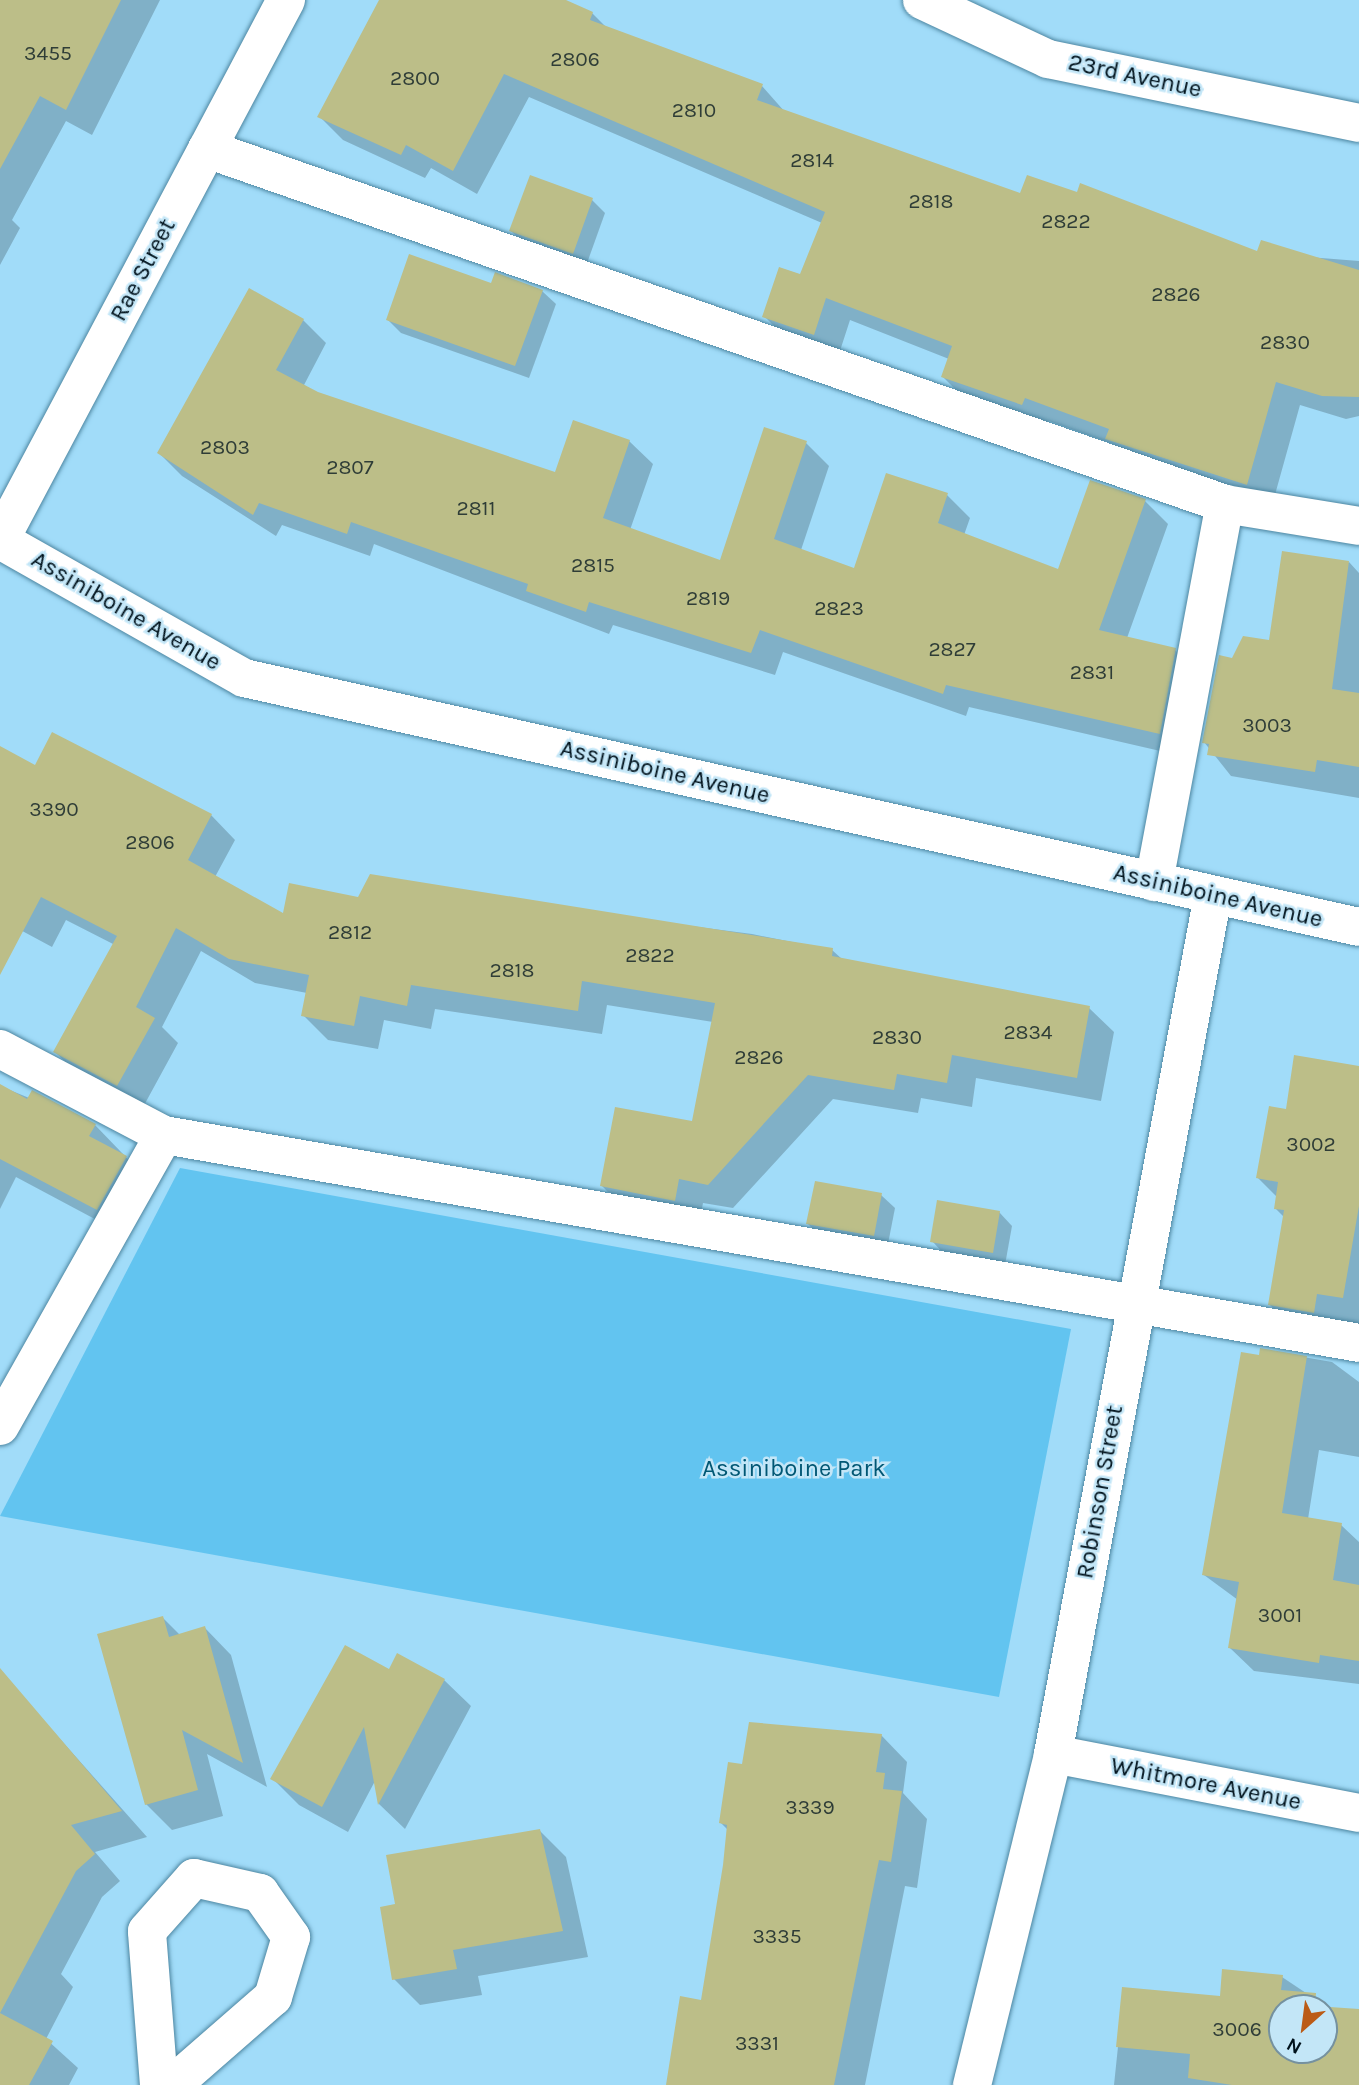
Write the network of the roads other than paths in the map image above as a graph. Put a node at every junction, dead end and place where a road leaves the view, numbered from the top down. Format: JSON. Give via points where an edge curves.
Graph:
{"nodes":[{"id":1,"x":286,"y":0,"type":"edge"},
{"id":2,"x":922,"y":0,"type":"edge"},
{"id":3,"x":1359,"y":123,"type":"edge"},
{"id":4,"x":207,"y":149,"type":"junction"},
{"id":5,"x":1225,"y":504,"type":"junction"},
{"id":6,"x":1359,"y":526,"type":"edge"},
{"id":7,"x":0,"y":540,"type":"edge"},
{"id":8,"x":1154,"y":882,"type":"junction"},
{"id":9,"x":1213,"y":895,"type":"junction"},
{"id":10,"x":1359,"y":927,"type":"edge"},
{"id":11,"x":0,"y":1049,"type":"edge"},
{"id":12,"x":164,"y":1135,"type":"junction"},
{"id":13,"x":1133,"y":1306,"type":"junction"},
{"id":14,"x":1359,"y":1343,"type":"edge"},
{"id":15,"x":0,"y":1426,"type":"edge"},
{"id":16,"x":1053,"y":1754,"type":"junction"},
{"id":17,"x":1359,"y":1814,"type":"edge"},
{"id":18,"x":159,"y":2085,"type":"edge"},
{"id":19,"x":172,"y":2085,"type":"edge"},
{"id":20,"x":972,"y":2085,"type":"edge"}],
"edges":[{"from":1,"to":4,"type":"street","name":"Rae Street"},
{"from":2,"to":3,"type":"street","name":"23rd Avenue","via":[[1048,58]]},
{"from":4,"to":5,"type":"street"},
{"from":4,"to":7,"type":"street","name":"Rae Street"},
{"from":5,"to":6,"type":"street"},
{"from":5,"to":8,"type":"street"},
{"from":7,"to":8,"type":"street","name":"Assiniboine Avenue","via":[[244,678]]},
{"from":8,"to":9,"type":"street","name":"Assiniboine Avenue"},
{"from":9,"to":10,"type":"street","name":"Assiniboine Avenue"},
{"from":9,"to":13,"type":"street","name":"Robinson Street"},
{"from":11,"to":12,"type":"street"},
{"from":12,"to":13,"type":"street"},
{"from":12,"to":15,"type":"street"},
{"from":13,"to":14,"type":"street"},
{"from":13,"to":16,"type":"street","name":"Robinson Street"},
{"from":16,"to":17,"type":"street","name":"Whitmore Avenue"},
{"from":16,"to":20,"type":"street","name":"Robinson Street"},
{"from":18,"to":19,"type":"street","via":[[147,1931],[194,1878],[260,1893],[291,1937],[273,1997]]}]}
